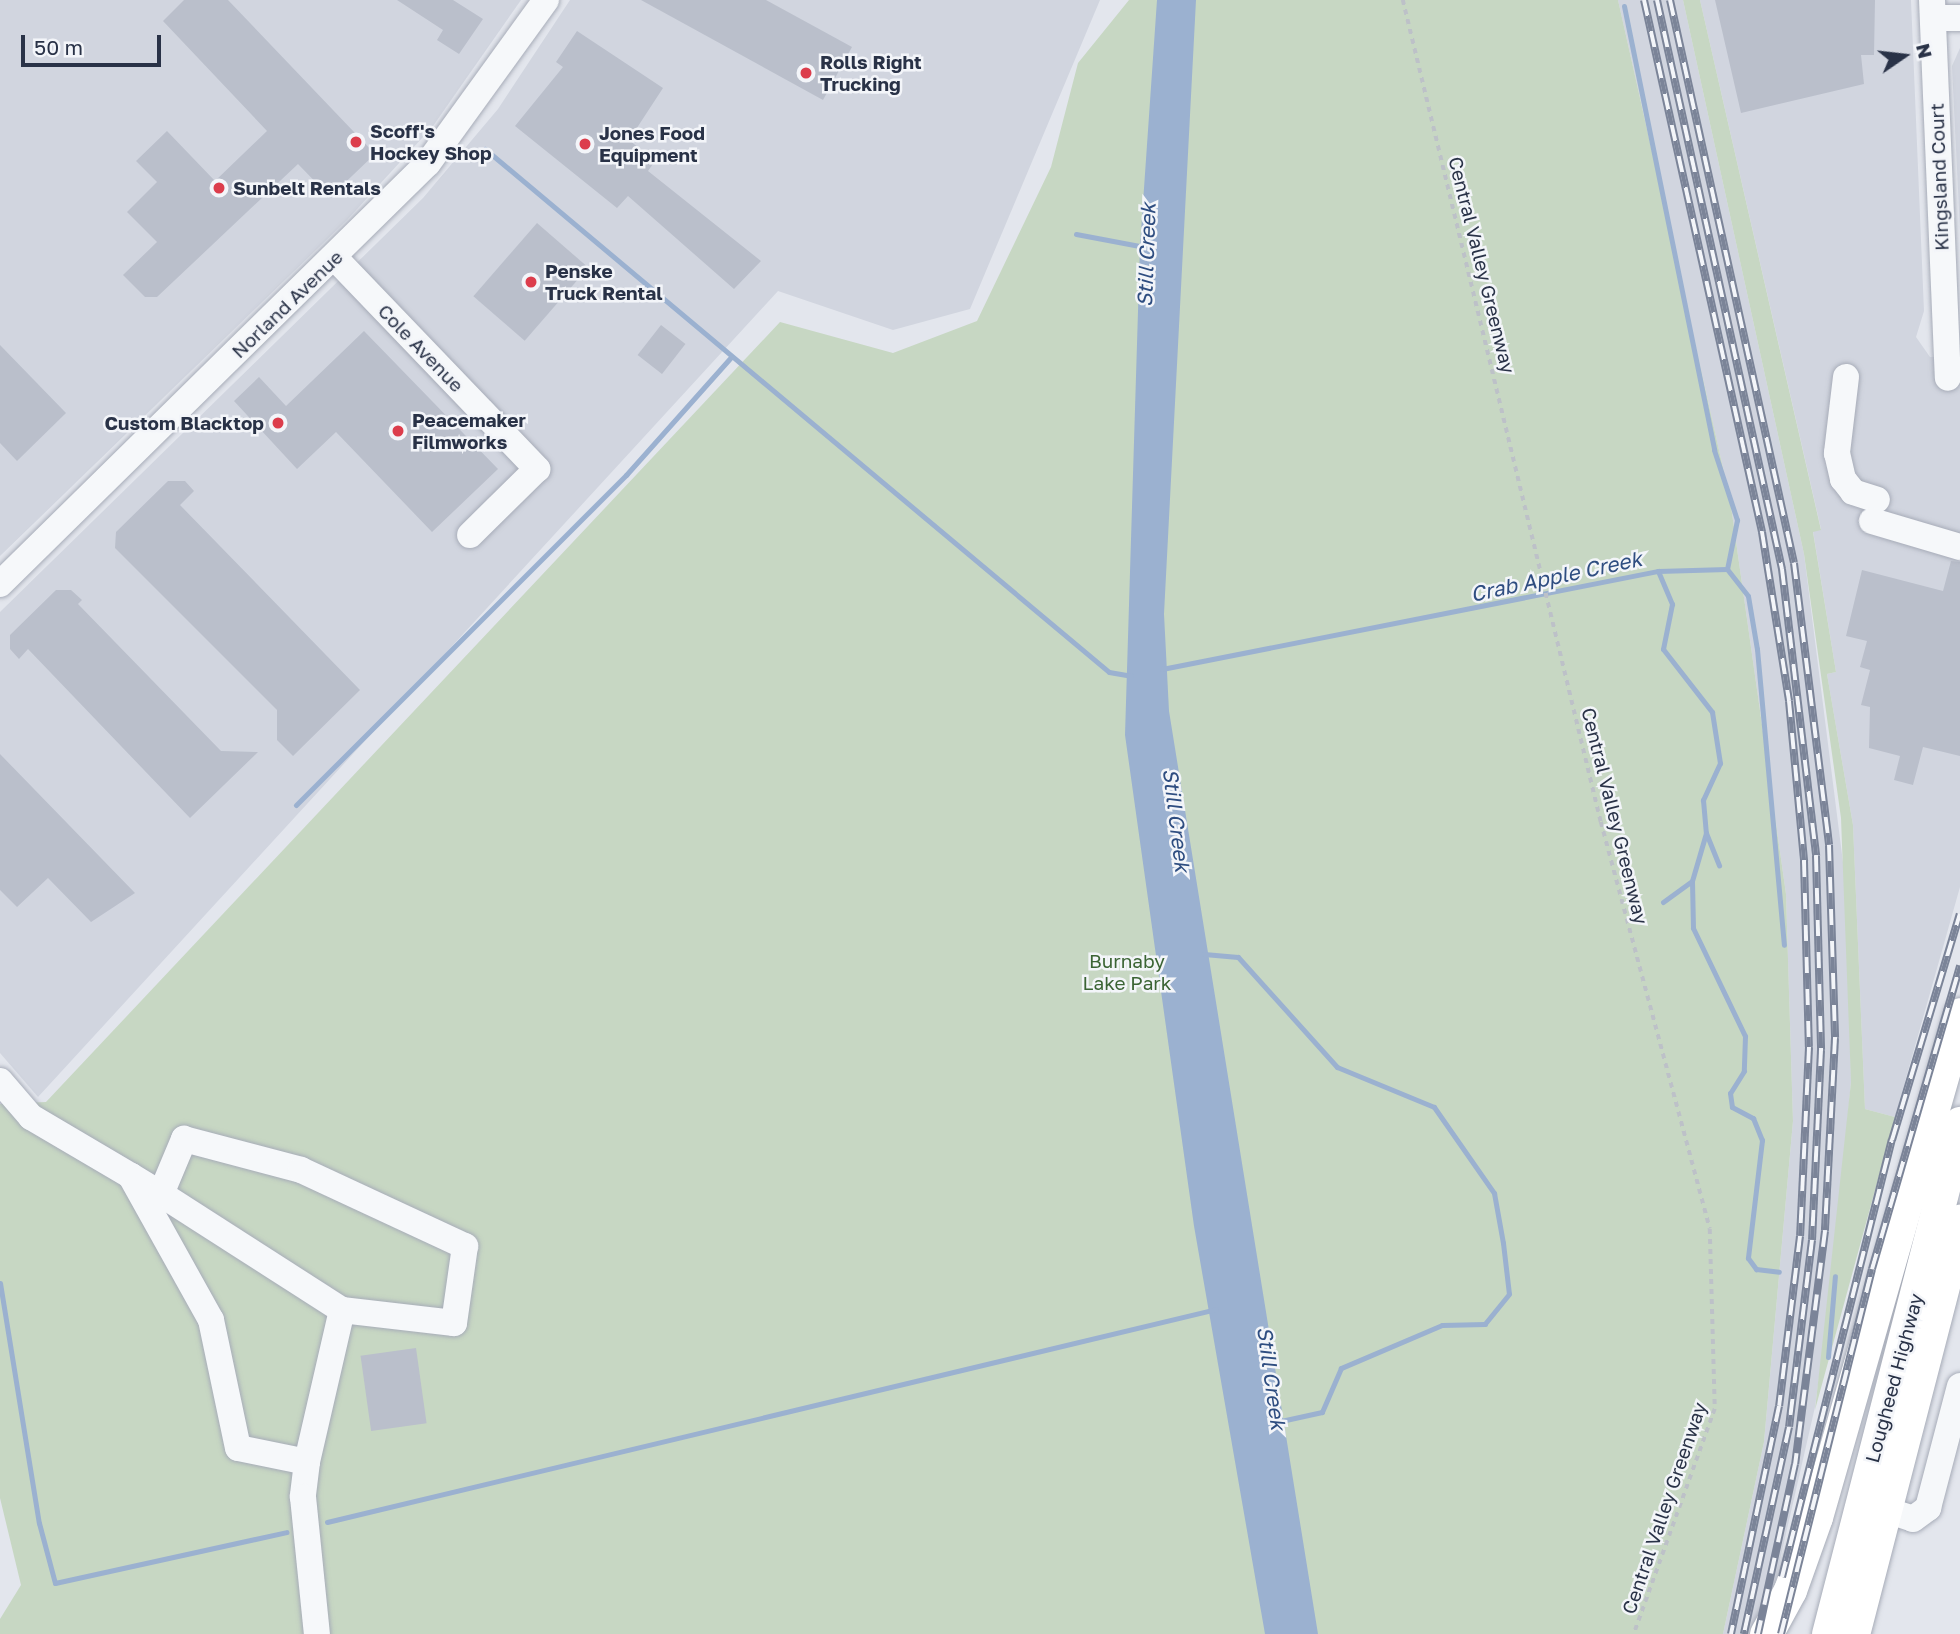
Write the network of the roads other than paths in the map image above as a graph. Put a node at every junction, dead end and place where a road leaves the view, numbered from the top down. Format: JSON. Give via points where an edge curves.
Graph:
{"nodes":[{"id":1,"x":546,"y":0,"type":"edge"},
{"id":2,"x":1933,"y":9,"type":"edge"},
{"id":3,"x":1960,"y":18,"type":"edge"},
{"id":4,"x":334,"y":257,"type":"junction"},
{"id":5,"x":1846,"y":377,"type":"dead end"},
{"id":6,"x":1948,"y":377,"type":"dead end"},
{"id":7,"x":470,"y":535,"type":"dead end"},
{"id":8,"x":1960,"y":547,"type":"edge"},
{"id":9,"x":0,"y":584,"type":"edge"},
{"id":10,"x":1960,"y":1014,"type":"edge"},
{"id":11,"x":0,"y":1081,"type":"edge"},
{"id":12,"x":1960,"y":1123,"type":"edge"},
{"id":13,"x":131,"y":1176,"type":"junction"},
{"id":14,"x":162,"y":1194,"type":"junction"},
{"id":15,"x":1960,"y":1221,"type":"edge"},
{"id":16,"x":342,"y":1310,"type":"junction"},
{"id":17,"x":1960,"y":1385,"type":"edge"},
{"id":18,"x":307,"y":1462,"type":"junction"},
{"id":19,"x":1886,"y":1510,"type":"junction"},
{"id":20,"x":1769,"y":1630,"type":"edge"},
{"id":21,"x":317,"y":1634,"type":"edge"},
{"id":22,"x":1828,"y":1634,"type":"edge"},
{"id":23,"x":1853,"y":1634,"type":"edge"}],
"edges":[{"from":1,"to":4,"type":"street","name":"Norland Avenue","via":[[428,163]]},
{"from":2,"to":3,"type":"street"},
{"from":2,"to":6,"type":"street","name":"Kingsland Court"},
{"from":4,"to":7,"type":"street","name":"Cole Avenue","via":[[537,469]]},
{"from":4,"to":9,"type":"street","name":"Norland Avenue"},
{"from":5,"to":8,"type":"street","via":[[1838,453],[1843,479],[1875,510]]},
{"from":10,"to":20,"type":"main road","via":[[1816,1517]]},
{"from":11,"to":13,"type":"street","via":[[31,1117]]},
{"from":12,"to":22,"type":"main road","name":"Lougheed Highway"},
{"from":13,"to":14,"type":"street"},
{"from":13,"to":18,"type":"street","via":[[211,1320],[238,1448]]},
{"from":14,"to":16,"type":"street"},
{"from":14,"to":16,"type":"street","via":[[184,1139],[301,1170],[465,1246],[454,1323]]},
{"from":15,"to":19,"type":"main road","name":"Lougheed Highway"},
{"from":16,"to":18,"type":"street"},
{"from":17,"to":19,"type":"street","via":[[1928,1508],[1913,1519]]},
{"from":18,"to":21,"type":"street","via":[[303,1497]]},
{"from":19,"to":23,"type":"main road","name":"Lougheed Highway"}]}
